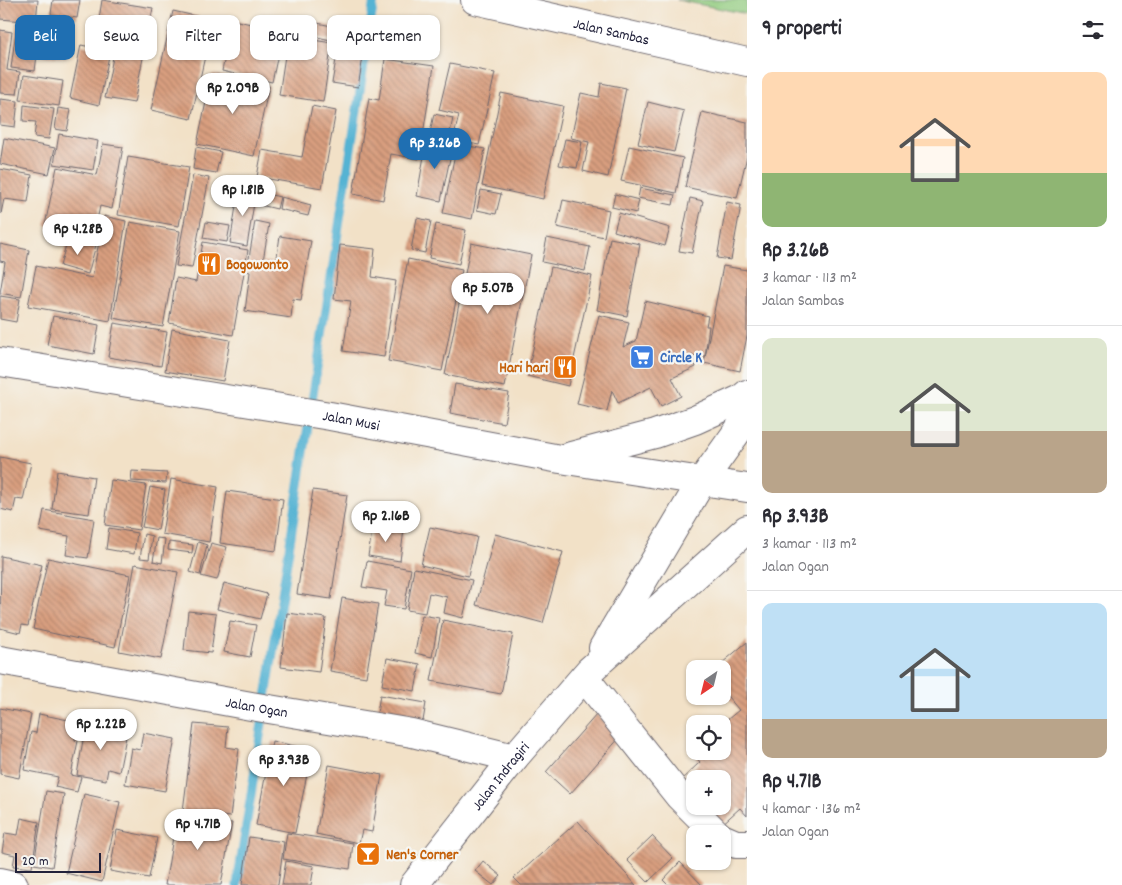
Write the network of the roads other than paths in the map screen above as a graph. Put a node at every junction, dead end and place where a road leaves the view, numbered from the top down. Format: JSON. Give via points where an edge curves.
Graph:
{"nodes":[{"id":1,"x":475,"y":0,"type":"edge"},
{"id":2,"x":747,"y":62,"type":"edge"},
{"id":3,"x":0,"y":362,"type":"edge"},
{"id":4,"x":747,"y":394,"type":"edge"},
{"id":5,"x":747,"y":418,"type":"edge"},
{"id":6,"x":560,"y":459,"type":"junction"},
{"id":7,"x":702,"y":481,"type":"junction"},
{"id":8,"x":747,"y":488,"type":"edge"},
{"id":9,"x":747,"y":529,"type":"edge"},
{"id":10,"x":0,"y":660,"type":"edge"},
{"id":11,"x":586,"y":674,"type":"junction"},
{"id":12,"x":514,"y":758,"type":"junction"},
{"id":13,"x":708,"y":825,"type":"edge"},
{"id":14,"x":731,"y":842,"type":"edge"},
{"id":15,"x":747,"y":844,"type":"edge"},
{"id":16,"x":0,"y":882,"type":"edge"},
{"id":17,"x":14,"y":885,"type":"edge"},
{"id":18,"x":414,"y":885,"type":"edge"}],
"edges":[{"from":1,"to":2,"type":"street","name":"Jalan Sambas"},
{"from":3,"to":6,"type":"street","name":"Jalan Musi","via":[[330,416]]},
{"from":4,"to":6,"type":"street","via":[[703,416],[655,434]]},
{"from":5,"to":7,"type":"street","name":"Jalan Indragiri"},
{"from":6,"to":7,"type":"street","name":"Jalan Musi"},
{"from":7,"to":8,"type":"street"},
{"from":7,"to":11,"type":"street","name":"Jalan Indragiri"},
{"from":9,"to":11,"type":"street","name":"Jalan Indragiri"},
{"from":10,"to":12,"type":"street","name":"Jalan Ogan","via":[[412,733]]},
{"from":11,"to":12,"type":"street","name":"Jalan Indragiri"},
{"from":11,"to":13,"type":"street","via":[[679,796]]},
{"from":12,"to":18,"type":"street","name":"Jalan Indragiri"},
{"from":14,"to":15,"type":"street"},
{"from":16,"to":17,"type":"street"}]}
